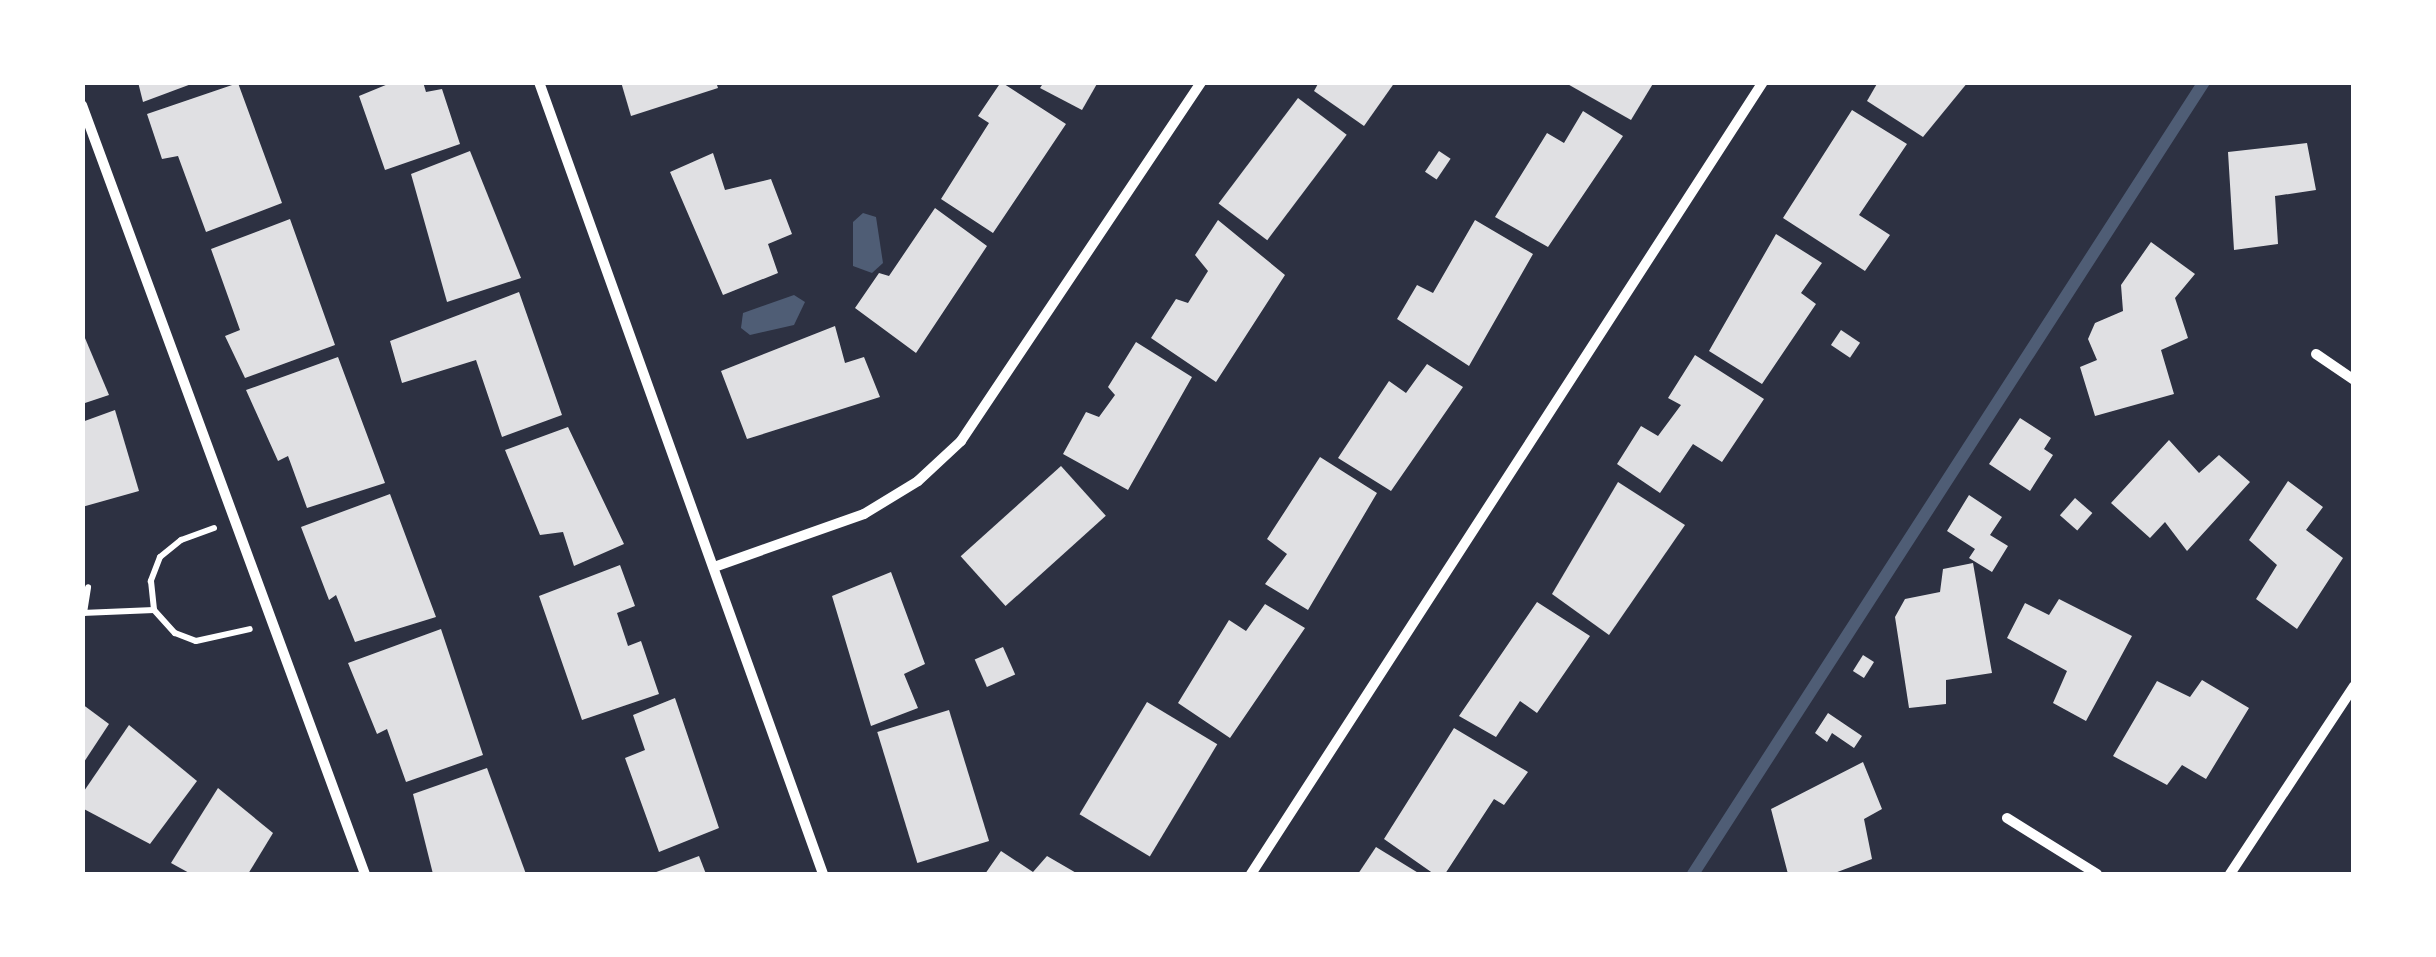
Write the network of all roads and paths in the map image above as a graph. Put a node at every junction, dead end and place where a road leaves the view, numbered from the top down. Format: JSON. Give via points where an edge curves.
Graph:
{"nodes":[{"id":1,"x":539,"y":82,"type":"edge"},
{"id":2,"x":1200,"y":82,"type":"edge"},
{"id":3,"x":1763,"y":82,"type":"edge"},
{"id":4,"x":83,"y":108,"type":"edge"},
{"id":5,"x":2316,"y":354,"type":"dead end"},
{"id":6,"x":2354,"y":380,"type":"edge"},
{"id":7,"x":234,"y":521,"type":"junction"},
{"id":8,"x":717,"y":566,"type":"junction"},
{"id":9,"x":88,"y":586,"type":"dead end"},
{"id":10,"x":154,"y":610,"type":"junction"},
{"id":11,"x":83,"y":613,"type":"edge"},
{"id":12,"x":270,"y":622,"type":"junction"},
{"id":13,"x":2354,"y":686,"type":"edge"},
{"id":14,"x":2008,"y":818,"type":"dead end"},
{"id":15,"x":365,"y":874,"type":"edge"},
{"id":16,"x":823,"y":874,"type":"edge"},
{"id":17,"x":1252,"y":874,"type":"edge"},
{"id":18,"x":2097,"y":874,"type":"edge"},
{"id":19,"x":2230,"y":874,"type":"edge"}],
"edges":[{"from":1,"to":8,"type":"street"},
{"from":2,"to":8,"type":"street","via":[[961,440],[918,481],[864,514]]},
{"from":3,"to":17,"type":"street"},
{"from":4,"to":7,"type":"street"},
{"from":5,"to":6,"type":"street"},
{"from":7,"to":10,"type":"path","via":[[181,540],[160,557],[151,580]]},
{"from":7,"to":12,"type":"street"},
{"from":8,"to":16,"type":"street"},
{"from":9,"to":11,"type":"path"},
{"from":10,"to":11,"type":"path"},
{"from":10,"to":12,"type":"path","via":[[174,633],[196,641]]},
{"from":12,"to":15,"type":"street"},
{"from":13,"to":19,"type":"street"},
{"from":14,"to":18,"type":"street"}]}
